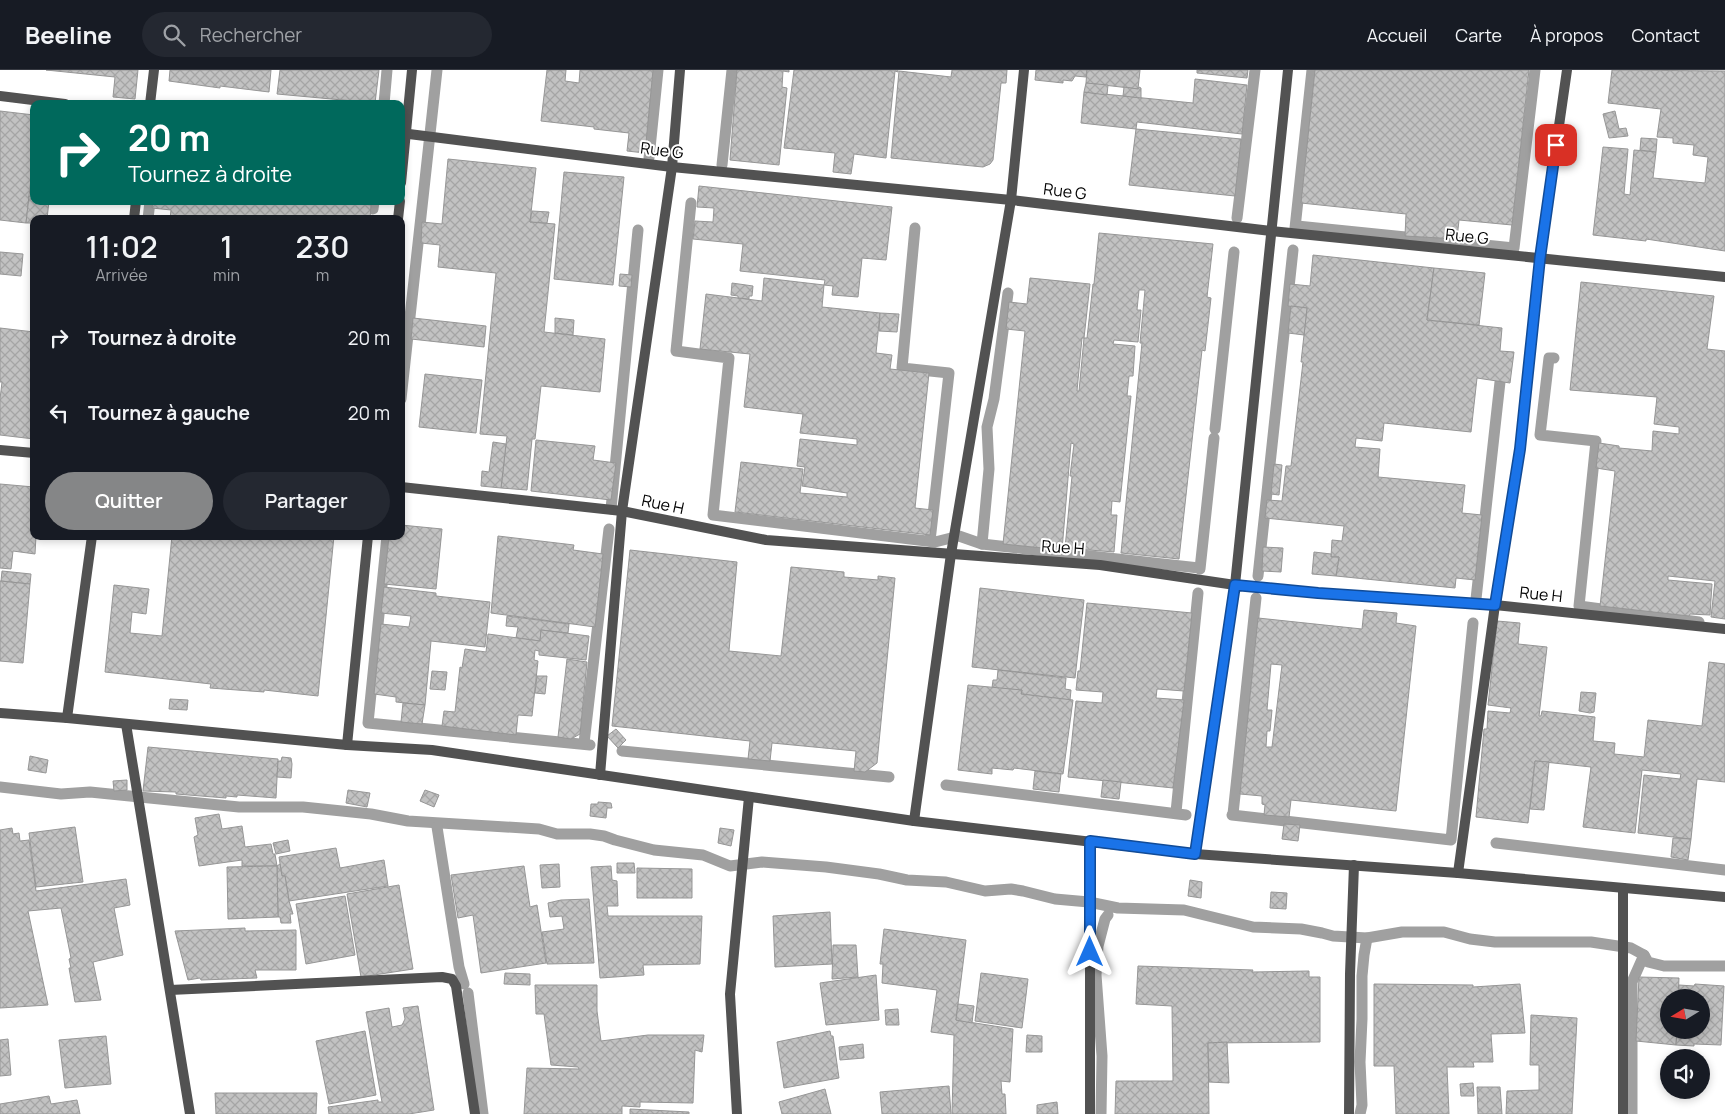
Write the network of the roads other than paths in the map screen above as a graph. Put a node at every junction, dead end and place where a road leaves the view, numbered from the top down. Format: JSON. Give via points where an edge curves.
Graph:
{"nodes":[{"id":1,"x":154,"y":70,"type":"edge"},
{"id":2,"x":412,"y":70,"type":"edge"},
{"id":3,"x":680,"y":70,"type":"edge"},
{"id":4,"x":1024,"y":70,"type":"edge"},
{"id":5,"x":1288,"y":70,"type":"edge"},
{"id":6,"x":1567,"y":70,"type":"edge"},
{"id":7,"x":0,"y":96,"type":"edge"},
{"id":8,"x":32,"y":100,"type":"edge"},
{"id":9,"x":150,"y":100,"type":"edge"},
{"id":10,"x":405,"y":125,"type":"edge"},
{"id":11,"x":405,"y":133,"type":"edge"},
{"id":12,"x":672,"y":166,"type":"junction"},
{"id":13,"x":1011,"y":200,"type":"junction"},
{"id":14,"x":1271,"y":231,"type":"junction"},
{"id":15,"x":1540,"y":258,"type":"junction"},
{"id":16,"x":1725,"y":277,"type":"edge"},
{"id":17,"x":0,"y":450,"type":"edge"},
{"id":18,"x":30,"y":453,"type":"edge"},
{"id":19,"x":405,"y":487,"type":"edge"},
{"id":20,"x":622,"y":511,"type":"junction"},
{"id":21,"x":91,"y":540,"type":"edge"},
{"id":22,"x":368,"y":540,"type":"edge"},
{"id":23,"x":951,"y":554,"type":"junction"},
{"id":24,"x":1235,"y":585,"type":"junction"},
{"id":25,"x":1495,"y":605,"type":"junction"},
{"id":26,"x":1725,"y":629,"type":"edge"},
{"id":27,"x":0,"y":713,"type":"edge"},
{"id":28,"x":67,"y":718,"type":"junction"},
{"id":29,"x":126,"y":724,"type":"junction"},
{"id":30,"x":347,"y":745,"type":"junction"},
{"id":31,"x":600,"y":775,"type":"junction"},
{"id":32,"x":749,"y":796,"type":"junction"},
{"id":33,"x":914,"y":820,"type":"junction"},
{"id":34,"x":1090,"y":841,"type":"junction"},
{"id":35,"x":1195,"y":854,"type":"junction"},
{"id":36,"x":1354,"y":865,"type":"junction"},
{"id":37,"x":1458,"y":873,"type":"junction"},
{"id":38,"x":1623,"y":888,"type":"junction"},
{"id":39,"x":1725,"y":897,"type":"edge"},
{"id":40,"x":170,"y":990,"type":"junction"},
{"id":41,"x":190,"y":1114,"type":"edge"},
{"id":42,"x":475,"y":1114,"type":"edge"},
{"id":43,"x":737,"y":1114,"type":"edge"},
{"id":44,"x":1090,"y":1114,"type":"edge"},
{"id":45,"x":1349,"y":1114,"type":"edge"},
{"id":46,"x":1624,"y":1114,"type":"edge"}],
"edges":[{"from":1,"to":9,"type":"street"},
{"from":2,"to":10,"type":"street"},
{"from":3,"to":12,"type":"street"},
{"from":4,"to":13,"type":"street"},
{"from":5,"to":14,"type":"street"},
{"from":6,"to":15,"type":"street"},
{"from":7,"to":8,"type":"street"},
{"from":11,"to":12,"type":"street","name":"Rue G"},
{"from":12,"to":13,"type":"street","name":"Rue G"},
{"from":12,"to":20,"type":"street"},
{"from":13,"to":14,"type":"street","name":"Rue G"},
{"from":13,"to":23,"type":"street"},
{"from":14,"to":15,"type":"street","name":"Rue G"},
{"from":14,"to":24,"type":"street"},
{"from":15,"to":16,"type":"street","name":"Rue G"},
{"from":15,"to":25,"type":"street","via":[[1520,449]]},
{"from":17,"to":18,"type":"street"},
{"from":19,"to":20,"type":"street","name":"Rue H"},
{"from":20,"to":23,"type":"street","name":"Rue H","via":[[766,540]]},
{"from":20,"to":31,"type":"street"},
{"from":21,"to":28,"type":"street"},
{"from":22,"to":30,"type":"street"},
{"from":23,"to":24,"type":"street","name":"Rue H","via":[[1100,565]]},
{"from":23,"to":33,"type":"street"},
{"from":24,"to":25,"type":"street","name":"Rue H"},
{"from":24,"to":35,"type":"street"},
{"from":25,"to":26,"type":"street","name":"Rue H"},
{"from":25,"to":37,"type":"street"},
{"from":27,"to":28,"type":"street"},
{"from":28,"to":29,"type":"street"},
{"from":29,"to":30,"type":"street"},
{"from":29,"to":40,"type":"street"},
{"from":30,"to":31,"type":"street","via":[[432,750]]},
{"from":31,"to":32,"type":"street"},
{"from":32,"to":33,"type":"street"},
{"from":32,"to":43,"type":"street","via":[[730,994]]},
{"from":33,"to":34,"type":"street"},
{"from":34,"to":35,"type":"street"},
{"from":34,"to":44,"type":"street"},
{"from":35,"to":36,"type":"street"},
{"from":36,"to":37,"type":"street"},
{"from":36,"to":45,"type":"street"},
{"from":37,"to":38,"type":"street"},
{"from":38,"to":39,"type":"street"},
{"from":38,"to":46,"type":"street"},
{"from":40,"to":41,"type":"street"},
{"from":40,"to":42,"type":"street","via":[[452,979],[456,986]]}]}
